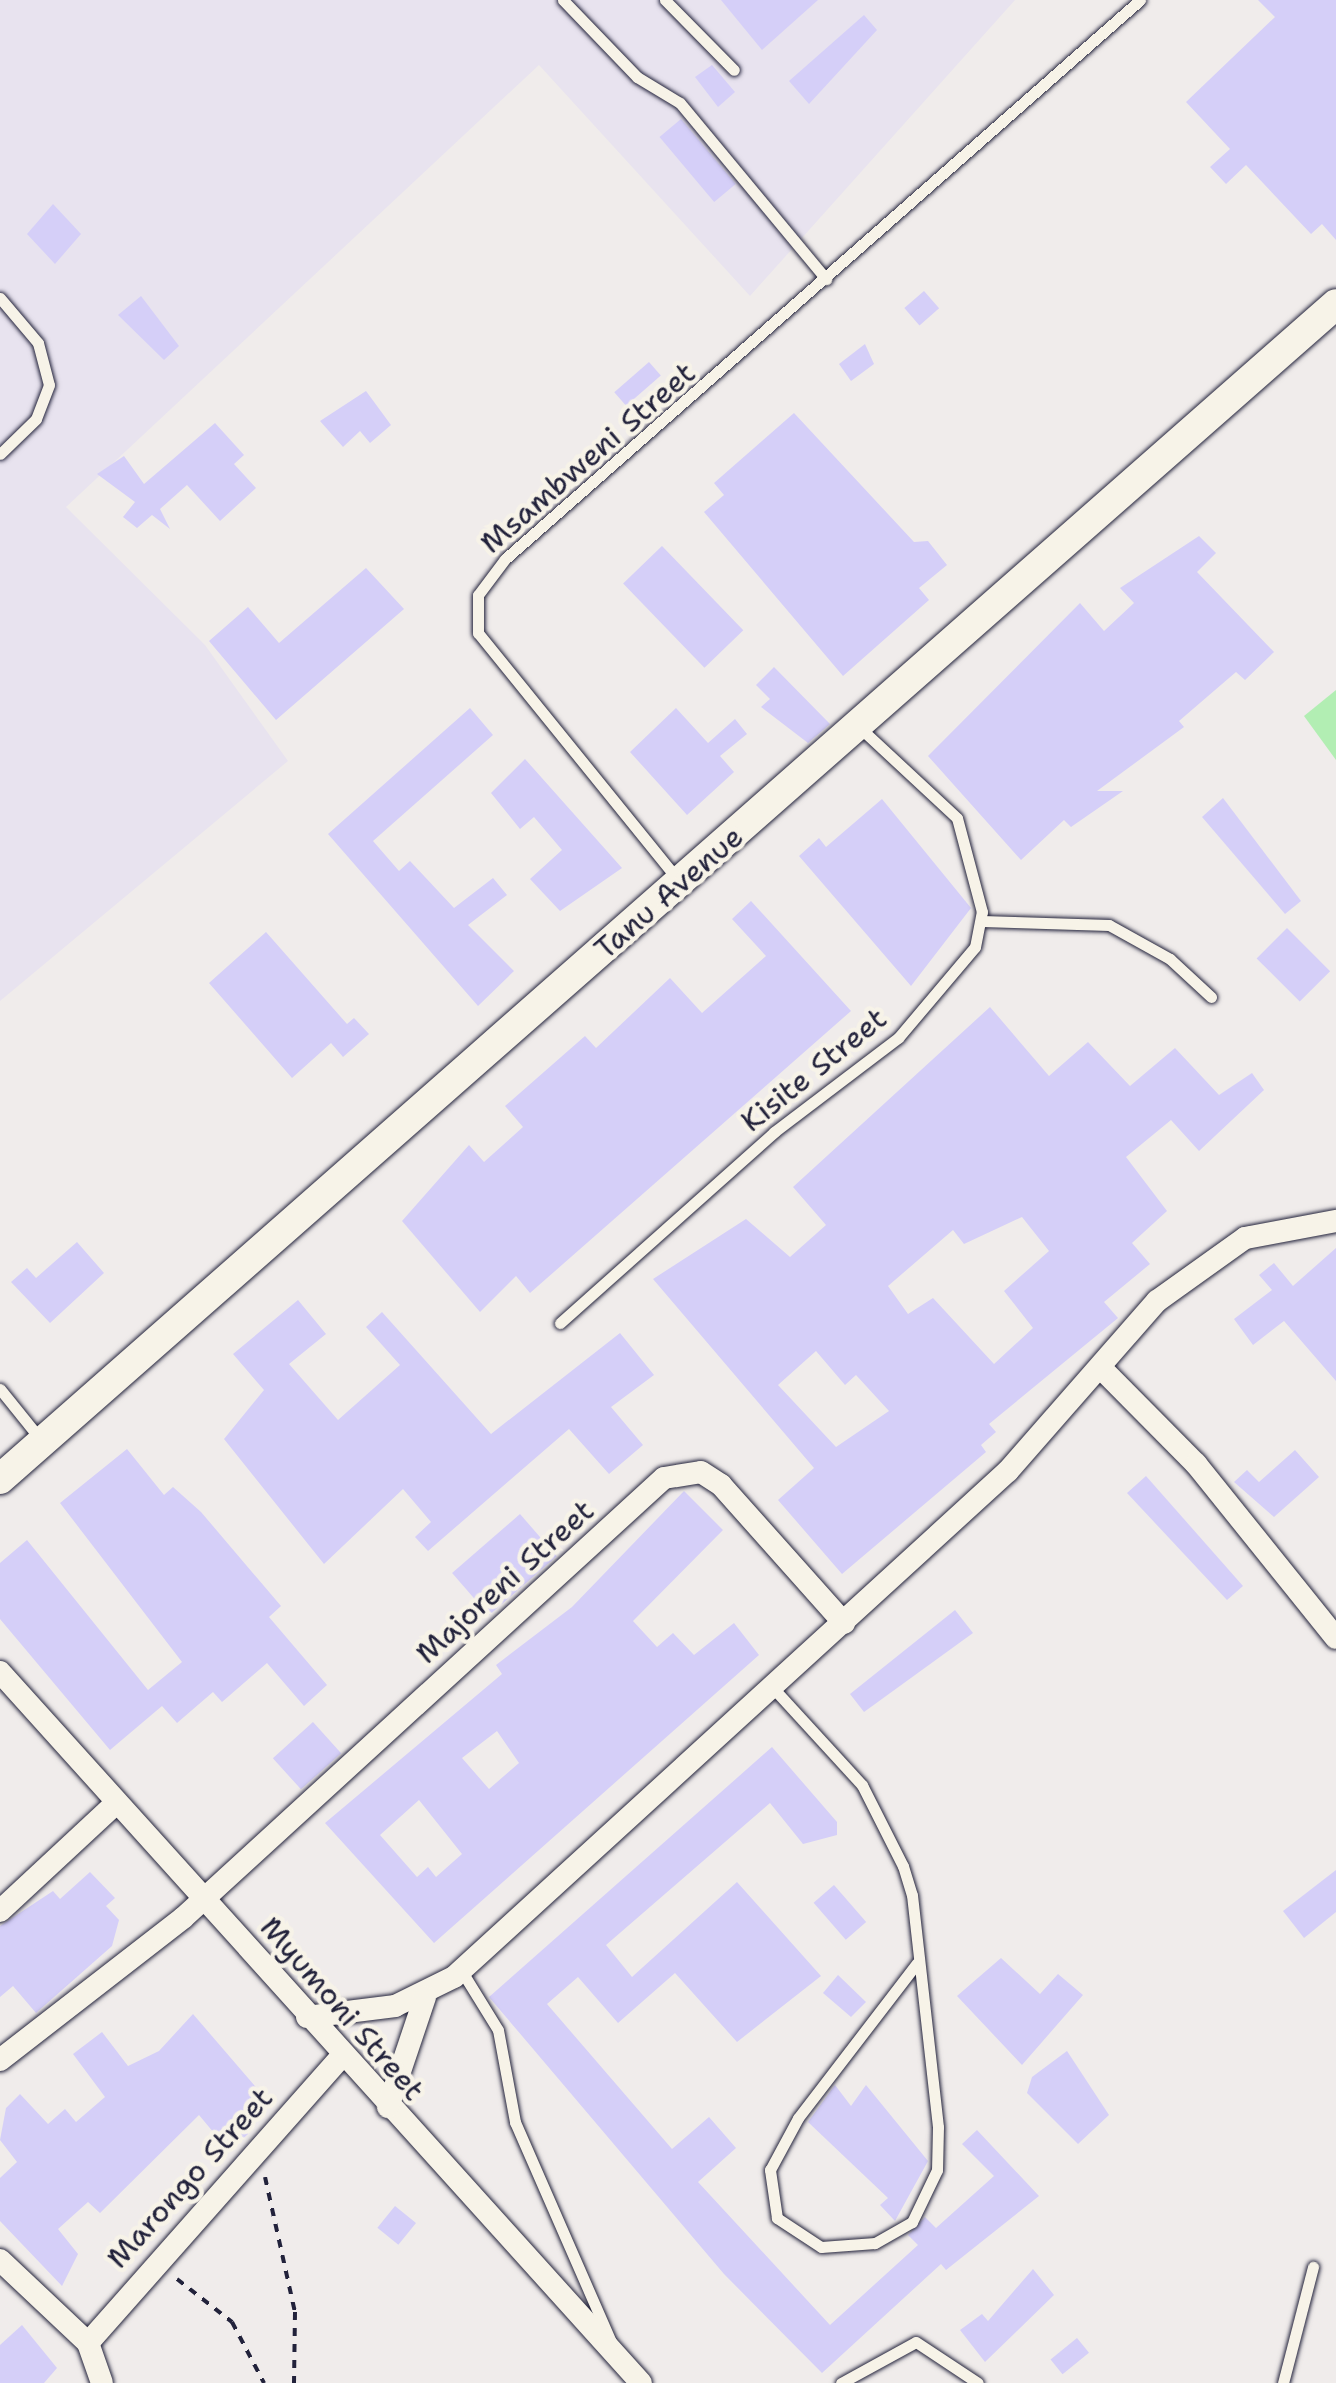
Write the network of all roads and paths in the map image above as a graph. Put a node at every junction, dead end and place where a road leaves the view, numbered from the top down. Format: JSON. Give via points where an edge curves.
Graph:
{"nodes":[{"id":1,"x":563,"y":0,"type":"edge"},
{"id":2,"x":665,"y":0,"type":"edge"},
{"id":3,"x":1140,"y":0,"type":"edge"},
{"id":4,"x":734,"y":70,"type":"dead end"},
{"id":5,"x":826,"y":279,"type":"junction"},
{"id":6,"x":0,"y":298,"type":"edge"},
{"id":7,"x":1336,"y":304,"type":"edge"},
{"id":8,"x":0,"y":454,"type":"edge"},
{"id":9,"x":855,"y":725,"type":"junction"},
{"id":10,"x":682,"y":885,"type":"junction"},
{"id":11,"x":982,"y":920,"type":"junction"},
{"id":12,"x":1211,"y":997,"type":"dead end"},
{"id":13,"x":1336,"y":1221,"type":"edge"},
{"id":14,"x":560,"y":1323,"type":"dead end"},
{"id":15,"x":1104,"y":1371,"type":"junction"},
{"id":16,"x":0,"y":1388,"type":"edge"},
{"id":17,"x":42,"y":1442,"type":"junction"},
{"id":18,"x":0,"y":1480,"type":"edge"},
{"id":19,"x":844,"y":1624,"type":"junction"},
{"id":20,"x":1336,"y":1638,"type":"edge"},
{"id":21,"x":0,"y":1672,"type":"edge"},
{"id":22,"x":775,"y":1690,"type":"junction"},
{"id":23,"x":115,"y":1804,"type":"junction"},
{"id":24,"x":204,"y":1899,"type":"junction"},
{"id":25,"x":0,"y":1910,"type":"edge"},
{"id":26,"x":918,"y":1963,"type":"junction"},
{"id":27,"x":461,"y":1970,"type":"junction"},
{"id":28,"x":425,"y":1997,"type":"junction"},
{"id":29,"x":306,"y":2017,"type":"junction"},
{"id":30,"x":341,"y":2057,"type":"junction"},
{"id":31,"x":0,"y":2060,"type":"edge"},
{"id":32,"x":388,"y":2107,"type":"junction"},
{"id":33,"x":261,"y":2143,"type":"junction"},
{"id":34,"x":0,"y":2260,"type":"edge"},
{"id":35,"x":152,"y":2264,"type":"junction"},
{"id":36,"x":1313,"y":2267,"type":"dead end"},
{"id":37,"x":88,"y":2343,"type":"junction"},
{"id":38,"x":616,"y":2355,"type":"junction"},
{"id":39,"x":102,"y":2383,"type":"edge"},
{"id":40,"x":264,"y":2383,"type":"edge"},
{"id":41,"x":294,"y":2383,"type":"edge"},
{"id":42,"x":641,"y":2383,"type":"edge"},
{"id":43,"x":840,"y":2383,"type":"edge"},
{"id":44,"x":978,"y":2383,"type":"edge"},
{"id":45,"x":1283,"y":2383,"type":"edge"}],
"edges":[{"from":1,"to":5,"type":"lane","via":[[637,77],[680,103]]},
{"from":2,"to":4,"type":"lane"},
{"from":3,"to":5,"type":"lane","name":"Msambweni Street"},
{"from":5,"to":10,"type":"lane","name":"Msambweni Street","via":[[506,559],[474,604],[478,632],[506,670]]},
{"from":6,"to":8,"type":"lane","via":[[38,343],[49,385],[36,419]]},
{"from":7,"to":9,"type":"street","name":"Tanu Avenue"},
{"from":9,"to":10,"type":"street","name":"Tanu Avenue"},
{"from":9,"to":11,"type":"lane","via":[[958,818]]},
{"from":10,"to":17,"type":"street","name":"Tanu Avenue"},
{"from":11,"to":12,"type":"lane","via":[[1109,925],[1170,959]]},
{"from":11,"to":14,"type":"lane","name":"Kisite Street","via":[[975,947],[898,1038],[774,1132]]},
{"from":13,"to":15,"type":"street","via":[[1266,1230],[1226,1248],[1142,1315]]},
{"from":15,"to":19,"type":"street"},
{"from":15,"to":20,"type":"street","via":[[1196,1464]]},
{"from":16,"to":17,"type":"lane"},
{"from":17,"to":18,"type":"street","name":"Tanu Avenue"},
{"from":19,"to":22,"type":"street"},
{"from":19,"to":24,"type":"street","name":"Majoreni Street","via":[[734,1496],[700,1472],[672,1474]]},
{"from":21,"to":23,"type":"street","name":"Myumoni Street"},
{"from":22,"to":26,"type":"lane","via":[[879,1812],[912,1894]]},
{"from":22,"to":27,"type":"street"},
{"from":23,"to":24,"type":"street","name":"Myumoni Street"},
{"from":23,"to":25,"type":"street"},
{"from":24,"to":29,"type":"street","name":"Myumoni Street"},
{"from":24,"to":31,"type":"street","name":"Majoreni Street"},
{"from":26,"to":26,"type":"lane","via":[[938,2138],[929,2195],[893,2236],[822,2247],[777,2218],[770,2170],[798,2118]]},
{"from":27,"to":28,"type":"street"},
{"from":27,"to":38,"type":"lane","via":[[498,2030],[516,2122],[602,2306]]},
{"from":28,"to":29,"type":"street"},
{"from":28,"to":32,"type":"street"},
{"from":29,"to":30,"type":"street","name":"Myumoni Street"},
{"from":30,"to":32,"type":"street","name":"Myumoni Street"},
{"from":30,"to":33,"type":"street","name":"Marongo Street"},
{"from":32,"to":38,"type":"street","name":"Myumoni Street"},
{"from":33,"to":35,"type":"street","name":"Marongo Street"},
{"from":33,"to":41,"type":"path","via":[[295,2312]]},
{"from":34,"to":37,"type":"street"},
{"from":35,"to":37,"type":"street","name":"Marongo Street"},
{"from":35,"to":40,"type":"path","via":[[232,2322]]},
{"from":36,"to":45,"type":"lane"},
{"from":37,"to":39,"type":"street"},
{"from":38,"to":42,"type":"street","name":"Myumoni Street"},
{"from":43,"to":44,"type":"lane","via":[[916,2342]]}]}
